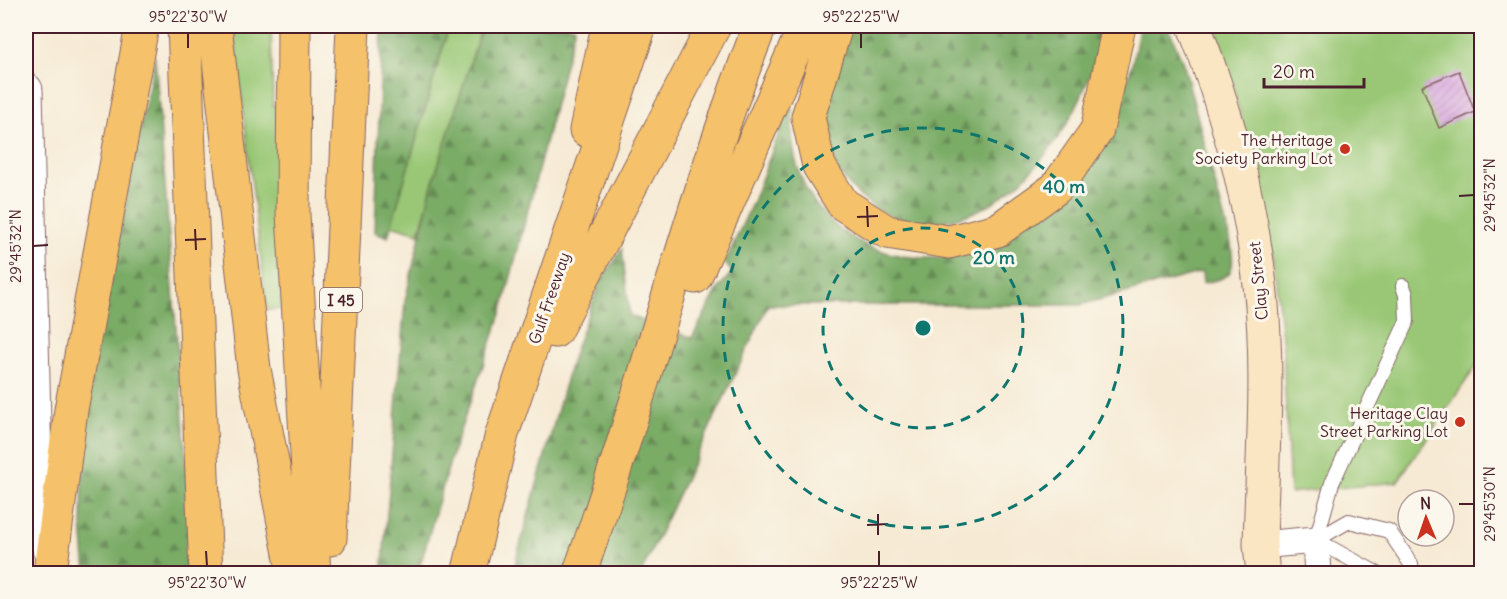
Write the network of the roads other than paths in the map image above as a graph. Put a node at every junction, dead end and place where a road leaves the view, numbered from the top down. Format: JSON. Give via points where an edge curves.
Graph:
{"nodes":[{"id":1,"x":142,"y":26,"type":"edge"},
{"id":2,"x":184,"y":26,"type":"edge"},
{"id":3,"x":215,"y":26,"type":"edge"},
{"id":4,"x":294,"y":26,"type":"edge"},
{"id":5,"x":353,"y":26,"type":"edge"},
{"id":6,"x":608,"y":26,"type":"edge"},
{"id":7,"x":640,"y":26,"type":"edge"},
{"id":8,"x":714,"y":26,"type":"edge"},
{"id":9,"x":760,"y":26,"type":"edge"},
{"id":10,"x":805,"y":26,"type":"edge"},
{"id":11,"x":836,"y":26,"type":"edge"},
{"id":12,"x":1119,"y":26,"type":"edge"},
{"id":13,"x":1194,"y":26,"type":"edge"},
{"id":14,"x":26,"y":90,"type":"edge"},
{"id":15,"x":1403,"y":286,"type":"dead end"},
{"id":16,"x":680,"y":292,"type":"junction"},
{"id":17,"x":551,"y":293,"type":"junction"},
{"id":18,"x":502,"y":434,"type":"junction"},
{"id":19,"x":1316,"y":540,"type":"junction"},
{"id":20,"x":1262,"y":559,"type":"edge"},
{"id":21,"x":52,"y":568,"type":"edge"},
{"id":22,"x":206,"y":573,"type":"edge"},
{"id":23,"x":294,"y":573,"type":"edge"},
{"id":24,"x":314,"y":573,"type":"edge"},
{"id":25,"x":329,"y":573,"type":"edge"},
{"id":26,"x":468,"y":573,"type":"edge"},
{"id":27,"x":579,"y":573,"type":"edge"},
{"id":28,"x":1318,"y":573,"type":"edge"},
{"id":29,"x":1378,"y":573,"type":"edge"},
{"id":30,"x":1412,"y":573,"type":"edge"}],
"edges":[{"from":1,"to":21,"type":"highway","via":[[71,410]]},
{"from":2,"to":22,"type":"highway"},
{"from":3,"to":23,"type":"highway","via":[[254,369]]},
{"from":4,"to":24,"type":"highway","via":[[293,214]]},
{"from":5,"to":25,"type":"highway","number":"I 45"},
{"from":6,"to":17,"type":"highway"},
{"from":7,"to":17,"type":"highway","name":"Gulf Freeway"},
{"from":8,"to":18,"type":"highway"},
{"from":9,"to":16,"type":"highway","via":[[728,105]]},
{"from":10,"to":16,"type":"highway"},
{"from":11,"to":12,"type":"highway","via":[[808,117],[819,166],[843,204],[887,232],[949,242],[998,230],[1056,188],[1097,130]]},
{"from":13,"to":20,"type":"main road","name":"Clay Street","via":[[1220,96],[1251,219],[1261,286]]},
{"from":14,"to":21,"type":"street","via":[[35,464]]},
{"from":15,"to":19,"type":"lane","via":[[1407,321],[1332,483]]},
{"from":16,"to":27,"type":"highway"},
{"from":17,"to":18,"type":"highway","name":"Gulf Freeway"},
{"from":18,"to":26,"type":"highway","name":"Gulf Freeway"},
{"from":19,"to":20,"type":"street","name":"Clay Street"},
{"from":19,"to":28,"type":"street"},
{"from":19,"to":29,"type":"lane"},
{"from":19,"to":30,"type":"lane","via":[[1349,521],[1389,531],[1411,564]]}]}
